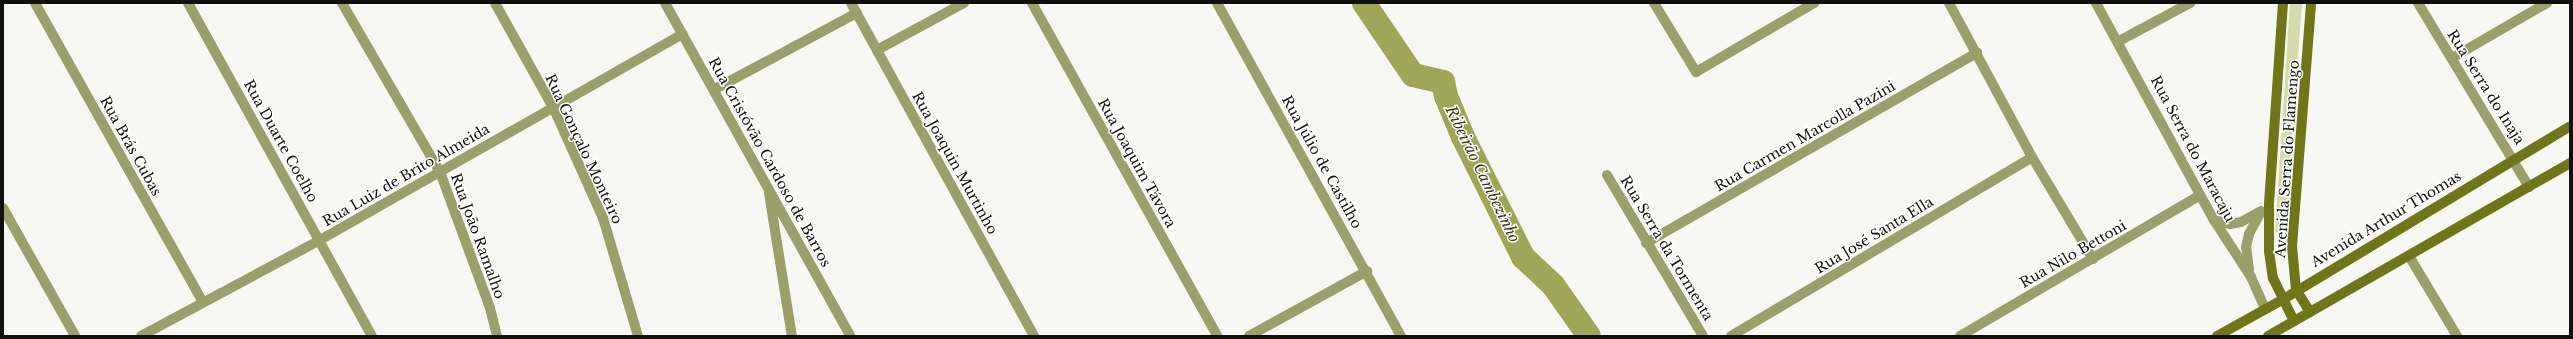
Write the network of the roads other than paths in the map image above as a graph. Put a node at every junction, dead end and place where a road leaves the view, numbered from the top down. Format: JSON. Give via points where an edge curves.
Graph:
{"nodes":[{"id":1,"x":35,"y":3,"type":"edge"},
{"id":2,"x":188,"y":3,"type":"edge"},
{"id":3,"x":342,"y":3,"type":"edge"},
{"id":4,"x":495,"y":3,"type":"edge"},
{"id":5,"x":665,"y":3,"type":"edge"},
{"id":6,"x":851,"y":3,"type":"edge"},
{"id":7,"x":964,"y":3,"type":"edge"},
{"id":8,"x":1032,"y":3,"type":"edge"},
{"id":9,"x":1217,"y":3,"type":"edge"},
{"id":10,"x":1654,"y":3,"type":"edge"},
{"id":11,"x":1814,"y":3,"type":"edge"},
{"id":12,"x":1948,"y":3,"type":"edge"},
{"id":13,"x":2096,"y":3,"type":"edge"},
{"id":14,"x":2190,"y":3,"type":"edge"},
{"id":15,"x":2282,"y":3,"type":"edge"},
{"id":16,"x":2311,"y":3,"type":"edge"},
{"id":17,"x":2418,"y":3,"type":"edge"},
{"id":18,"x":2547,"y":3,"type":"edge"},
{"id":19,"x":857,"y":12,"type":"junction"},
{"id":20,"x":682,"y":34,"type":"junction"},
{"id":21,"x":2119,"y":41,"type":"junction"},
{"id":22,"x":877,"y":50,"type":"junction"},
{"id":23,"x":1977,"y":53,"type":"junction"},
{"id":24,"x":2452,"y":58,"type":"junction"},
{"id":25,"x":715,"y":89,"type":"junction"},
{"id":26,"x":553,"y":107,"type":"junction"},
{"id":27,"x":2570,"y":126,"type":"edge"},
{"id":28,"x":2032,"y":157,"type":"junction"},
{"id":29,"x":2514,"y":159,"type":"junction"},
{"id":30,"x":2570,"y":163,"type":"edge"},
{"id":31,"x":440,"y":172,"type":"junction"},
{"id":32,"x":1607,"y":175,"type":"dead end"},
{"id":33,"x":768,"y":185,"type":"junction"},
{"id":34,"x":2529,"y":187,"type":"junction"},
{"id":35,"x":2200,"y":194,"type":"junction"},
{"id":36,"x":2269,"y":204,"type":"junction"},
{"id":37,"x":3,"y":208,"type":"edge"},
{"id":38,"x":2261,"y":211,"type":"junction"},
{"id":39,"x":2214,"y":220,"type":"junction"},
{"id":40,"x":320,"y":240,"type":"junction"},
{"id":41,"x":1646,"y":243,"type":"junction"},
{"id":42,"x":2410,"y":256,"type":"junction"},
{"id":43,"x":2093,"y":259,"type":"junction"},
{"id":44,"x":1367,"y":271,"type":"junction"},
{"id":45,"x":2251,"y":277,"type":"junction"},
{"id":46,"x":2296,"y":290,"type":"junction"},
{"id":47,"x":2282,"y":300,"type":"junction"},
{"id":48,"x":203,"y":302,"type":"junction"},
{"id":49,"x":2265,"y":309,"type":"junction"},
{"id":50,"x":2310,"y":312,"type":"junction"},
{"id":51,"x":2294,"y":321,"type":"junction"},
{"id":52,"x":75,"y":336,"type":"edge"},
{"id":53,"x":141,"y":336,"type":"edge"},
{"id":54,"x":372,"y":336,"type":"edge"},
{"id":55,"x":497,"y":336,"type":"edge"},
{"id":56,"x":638,"y":336,"type":"edge"},
{"id":57,"x":792,"y":336,"type":"edge"},
{"id":58,"x":850,"y":336,"type":"edge"},
{"id":59,"x":1034,"y":336,"type":"edge"},
{"id":60,"x":1217,"y":336,"type":"edge"},
{"id":61,"x":1249,"y":336,"type":"edge"},
{"id":62,"x":1402,"y":336,"type":"edge"},
{"id":63,"x":1703,"y":336,"type":"edge"},
{"id":64,"x":1731,"y":336,"type":"edge"},
{"id":65,"x":1960,"y":336,"type":"edge"},
{"id":66,"x":2217,"y":336,"type":"edge"},
{"id":67,"x":2268,"y":336,"type":"edge"},
{"id":68,"x":2457,"y":336,"type":"edge"}],
"edges":[{"from":1,"to":48,"type":"street","name":"Rua Brás Cubas"},
{"from":2,"to":40,"type":"street","name":"Rua Duarte Coelho"},
{"from":3,"to":31,"type":"street","name":"Rua João Ramalho"},
{"from":4,"to":26,"type":"street","name":"Rua Gonçalo Monteiro"},
{"from":5,"to":20,"type":"street","name":"Rua Cristóvão Cardoso de Barros"},
{"from":6,"to":19,"type":"street","name":"Rua Joaquin Murtinho"},
{"from":7,"to":22,"type":"street"},
{"from":8,"to":60,"type":"street","name":"Rua Joaquim Távora"},
{"from":9,"to":44,"type":"street","name":"Rua Júlio de Castilho"},
{"from":10,"to":11,"type":"street","via":[[1696,72]]},
{"from":12,"to":23,"type":"street"},
{"from":13,"to":21,"type":"street","name":"Rua Serra do Maracaju"},
{"from":14,"to":21,"type":"street"},
{"from":15,"to":36,"type":"main road","name":"Avenida Serra do Flamengo"},
{"from":16,"to":46,"type":"main road","name":"Avenida Serra do Flamengo","via":[[2292,246]]},
{"from":17,"to":24,"type":"street","name":"Rua Serra do Inaja"},
{"from":18,"to":24,"type":"street"},
{"from":19,"to":22,"type":"street","name":"Rua Joaquin Murtinho"},
{"from":19,"to":25,"type":"street"},
{"from":20,"to":25,"type":"street","name":"Rua Cristóvão Cardoso de Barros"},
{"from":20,"to":26,"type":"street","name":"Rua Luiz de Brito Almeida"},
{"from":21,"to":35,"type":"street","name":"Rua Serra do Maracaju"},
{"from":22,"to":59,"type":"street","name":"Rua Joaquin Murtinho"},
{"from":23,"to":28,"type":"street"},
{"from":23,"to":41,"type":"street","name":"Rua Carmen Marcolla Pazini"},
{"from":24,"to":29,"type":"street","name":"Rua Serra do Inaja"},
{"from":25,"to":33,"type":"street","name":"Rua Cristóvão Cardoso de Barros"},
{"from":26,"to":31,"type":"street","name":"Rua Luiz de Brito Almeida"},
{"from":26,"to":56,"type":"street","name":"Rua Gonçalo Monteiro","via":[[603,218]]},
{"from":27,"to":29,"type":"main road","name":"Avenida Arthur Thomas"},
{"from":28,"to":43,"type":"street"},
{"from":28,"to":64,"type":"street","name":"Rua José Santa Ella"},
{"from":29,"to":34,"type":"street","name":"Rua Serra do Inaja"},
{"from":29,"to":46,"type":"main road","name":"Avenida Arthur Thomas"},
{"from":30,"to":34,"type":"main road"},
{"from":31,"to":40,"type":"street","name":"Rua Luiz de Brito Almeida"},
{"from":31,"to":55,"type":"street","name":"Rua João Ramalho","via":[[490,308]]},
{"from":32,"to":41,"type":"street","name":"Rua Serra da Tormenta"},
{"from":33,"to":57,"type":"street"},
{"from":33,"to":58,"type":"street","name":"Rua Cristóvão Cardoso de Barros"},
{"from":34,"to":42,"type":"main road"},
{"from":35,"to":39,"type":"street","name":"Rua Serra do Maracaju"},
{"from":35,"to":43,"type":"street","name":"Rua Nilo Bettoni"},
{"from":36,"to":38,"type":"street"},
{"from":36,"to":47,"type":"main road","name":"Avenida Serra do Flamengo","via":[[2269,251],[2273,278]]},
{"from":37,"to":52,"type":"street"},
{"from":38,"to":39,"type":"street","via":[[2241,222],[2230,224]]},
{"from":38,"to":45,"type":"street","via":[[2246,247]]},
{"from":39,"to":45,"type":"street","name":"Rua Serra do Maracaju"},
{"from":40,"to":48,"type":"street","name":"Rua Luiz de Brito Almeida"},
{"from":40,"to":54,"type":"street","name":"Rua Duarte Coelho"},
{"from":41,"to":63,"type":"street","name":"Rua Serra da Tormenta"},
{"from":42,"to":50,"type":"main road"},
{"from":42,"to":68,"type":"street"},
{"from":43,"to":65,"type":"street","name":"Rua Nilo Bettoni"},
{"from":44,"to":61,"type":"street"},
{"from":44,"to":62,"type":"street","name":"Rua Júlio de Castilho"},
{"from":45,"to":49,"type":"street","name":"Rua Serra do Maracaju"},
{"from":46,"to":47,"type":"main road","name":"Avenida Arthur Thomas"},
{"from":46,"to":50,"type":"main road","name":"Avenida Serra do Flamengo"},
{"from":47,"to":49,"type":"main road","name":"Avenida Arthur Thomas"},
{"from":47,"to":51,"type":"main road","name":"Avenida Serra do Flamengo"},
{"from":48,"to":53,"type":"street","name":"Rua Luiz de Brito Almeida"},
{"from":49,"to":66,"type":"main road","name":"Avenida Arthur Thomas"},
{"from":50,"to":51,"type":"main road"},
{"from":51,"to":67,"type":"main road"}]}
